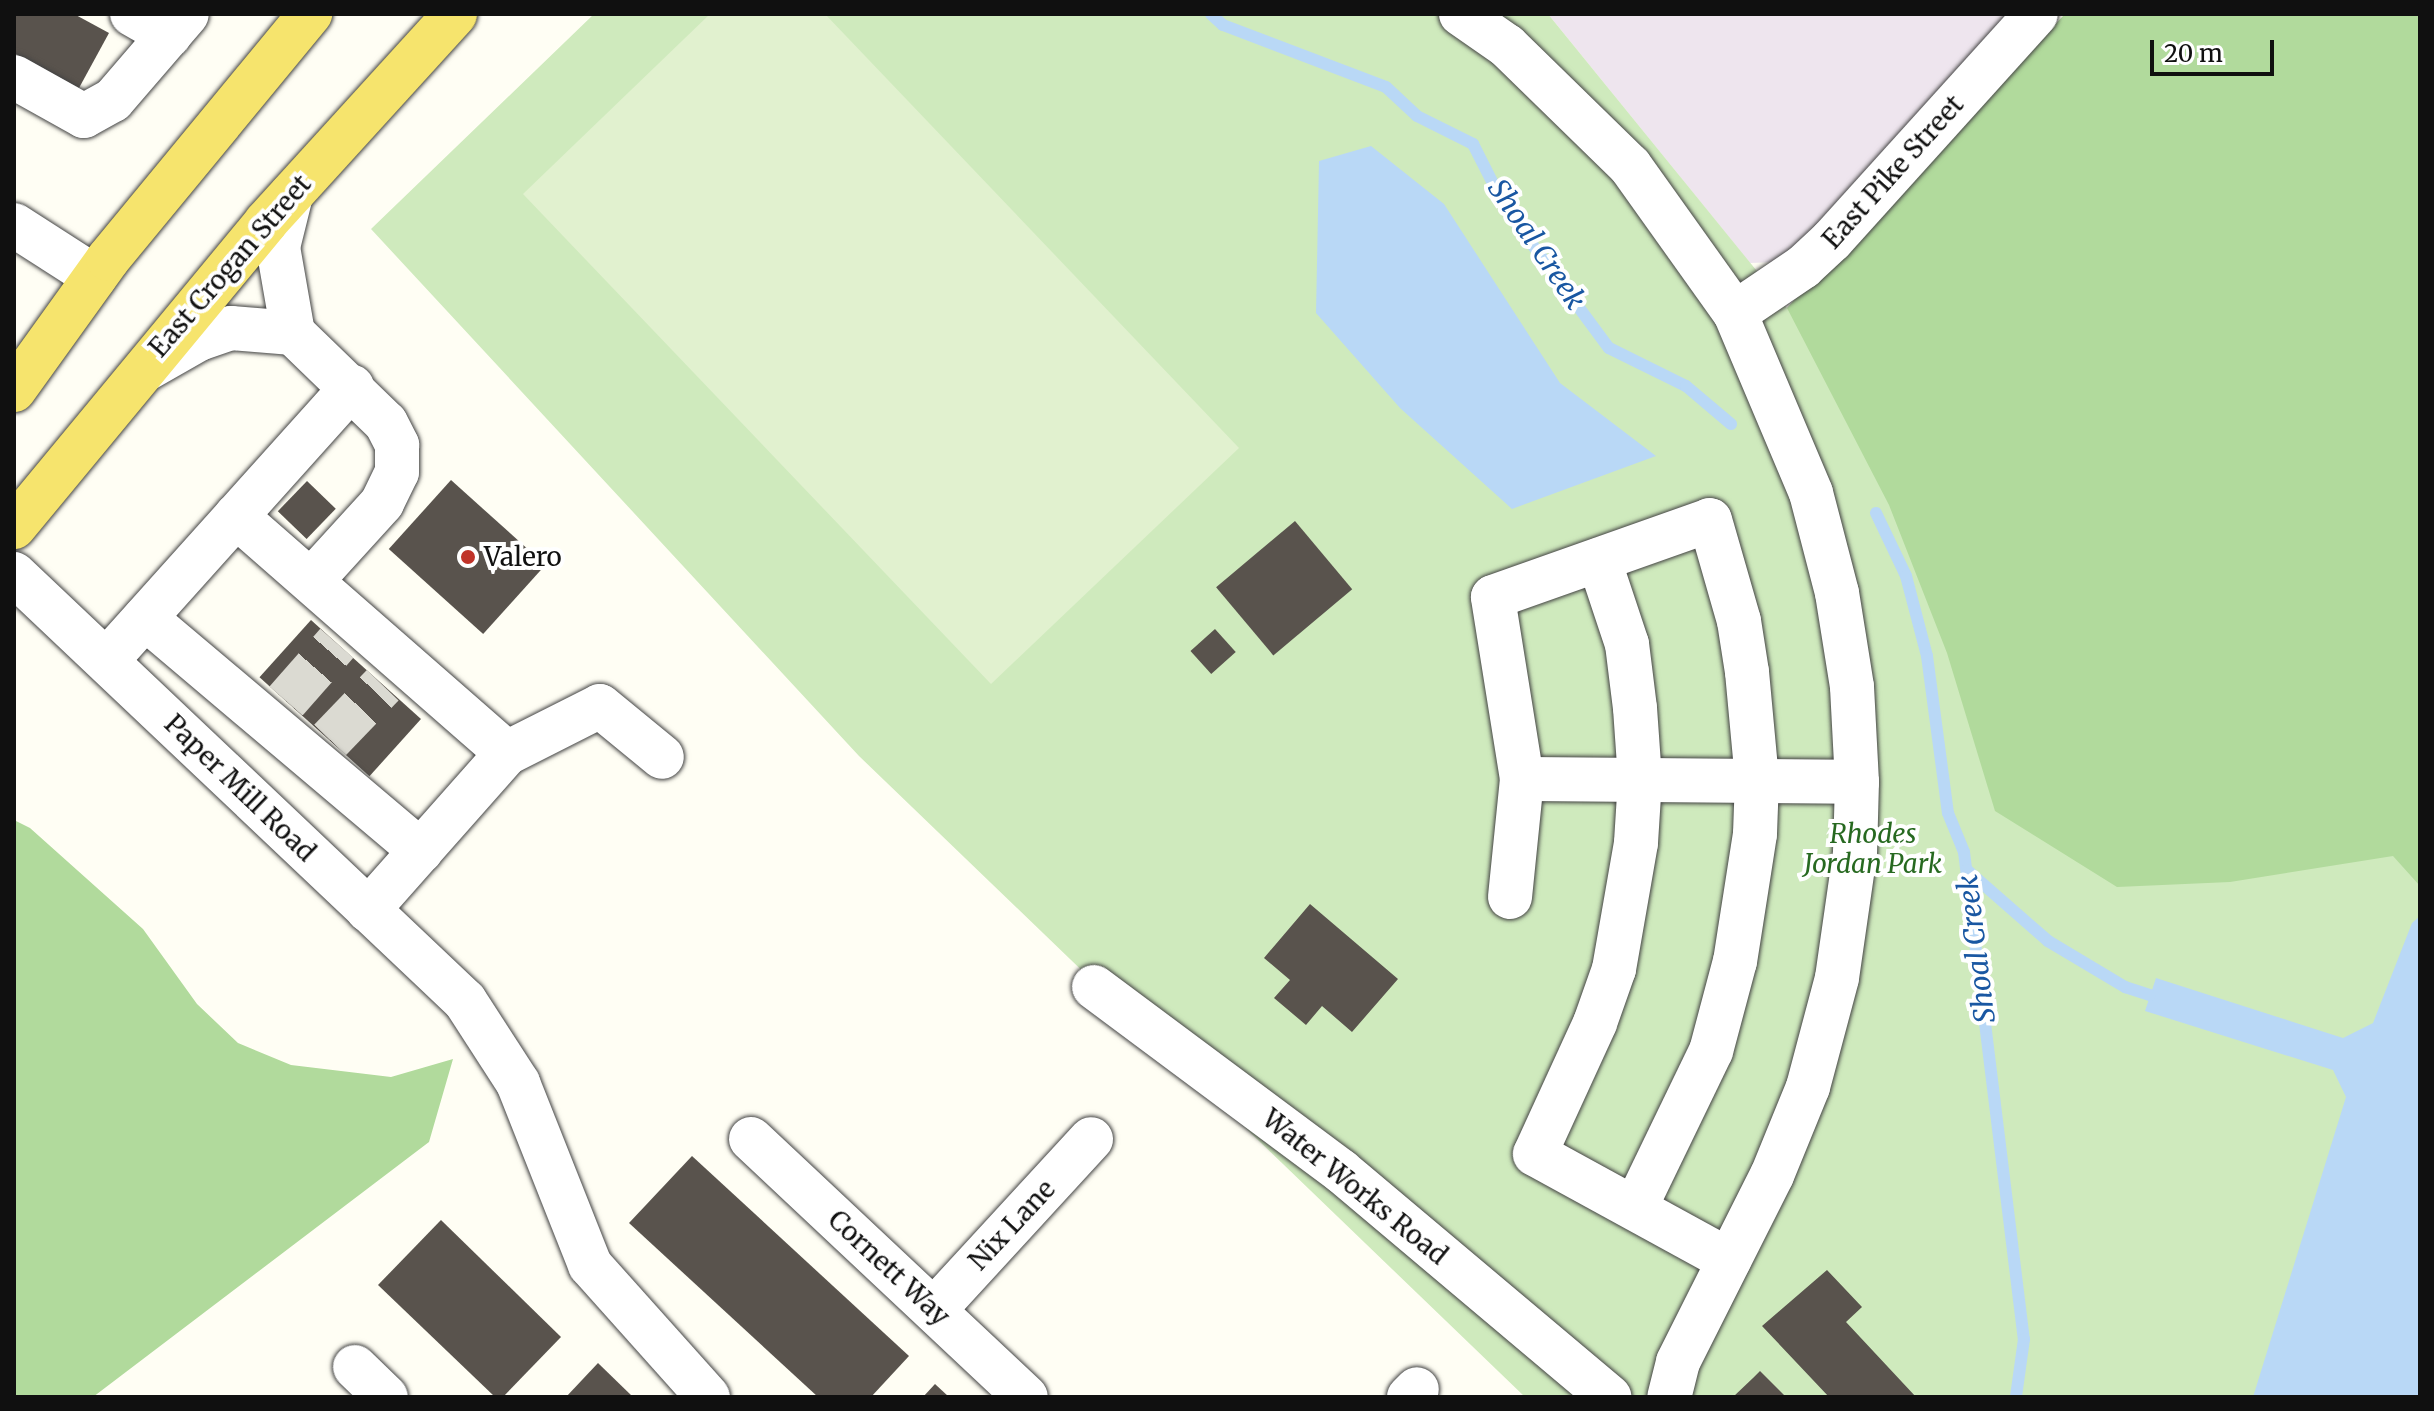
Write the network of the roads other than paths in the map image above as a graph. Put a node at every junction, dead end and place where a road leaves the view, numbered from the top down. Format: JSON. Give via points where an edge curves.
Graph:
{"nodes":[{"id":1,"x":132,"y":14,"type":"edge"},
{"id":2,"x":310,"y":14,"type":"edge"},
{"id":3,"x":455,"y":14,"type":"edge"},
{"id":4,"x":1461,"y":14,"type":"edge"},
{"id":5,"x":2036,"y":14,"type":"edge"},
{"id":6,"x":178,"y":25,"type":"edge"},
{"id":7,"x":14,"y":77,"type":"edge"},
{"id":8,"x":291,"y":195,"type":"junction"},
{"id":9,"x":14,"y":225,"type":"edge"},
{"id":10,"x":95,"y":277,"type":"junction"},
{"id":11,"x":1735,"y":313,"type":"junction"},
{"id":12,"x":293,"y":333,"type":"junction"},
{"id":13,"x":134,"y":377,"type":"junction"},
{"id":14,"x":352,"y":387,"type":"junction"},
{"id":15,"x":14,"y":390,"type":"edge"},
{"id":16,"x":236,"y":516,"type":"junction"},
{"id":17,"x":14,"y":527,"type":"edge"},
{"id":18,"x":1599,"y":560,"type":"junction"},
{"id":19,"x":14,"y":574,"type":"edge"},
{"id":20,"x":311,"y":581,"type":"junction"},
{"id":21,"x":145,"y":618,"type":"junction"},
{"id":22,"x":107,"y":660,"type":"junction"},
{"id":23,"x":507,"y":753,"type":"junction"},
{"id":24,"x":662,"y":757,"type":"dead end"},
{"id":25,"x":1522,"y":779,"type":"junction"},
{"id":26,"x":1640,"y":779,"type":"junction"},
{"id":27,"x":1757,"y":779,"type":"junction"},
{"id":28,"x":1857,"y":782,"type":"junction"},
{"id":29,"x":421,"y":851,"type":"junction"},
{"id":30,"x":1510,"y":897,"type":"dead end"},
{"id":31,"x":368,"y":910,"type":"junction"},
{"id":32,"x":1094,"y":987,"type":"dead end"},
{"id":33,"x":751,"y":1139,"type":"dead end"},
{"id":34,"x":1091,"y":1139,"type":"dead end"},
{"id":35,"x":1635,"y":1208,"type":"junction"},
{"id":36,"x":1729,"y":1260,"type":"junction"},
{"id":37,"x":934,"y":1310,"type":"junction"},
{"id":38,"x":355,"y":1367,"type":"dead end"},
{"id":39,"x":386,"y":1397,"type":"edge"},
{"id":40,"x":708,"y":1397,"type":"edge"},
{"id":41,"x":1026,"y":1397,"type":"edge"},
{"id":42,"x":1609,"y":1397,"type":"edge"},
{"id":43,"x":1669,"y":1397,"type":"edge"}],
"edges":[{"from":1,"to":6,"type":"street"},
{"from":2,"to":10,"type":"main road"},
{"from":3,"to":8,"type":"main road","name":"East Crogan Street"},
{"from":4,"to":11,"type":"street","via":[[1507,46],[1630,166]]},
{"from":5,"to":11,"type":"street","name":"East Pike Street","via":[[1832,240],[1803,267]]},
{"from":6,"to":7,"type":"street","via":[[113,100],[84,116]]},
{"from":8,"to":12,"type":"street","via":[[278,247]]},
{"from":8,"to":13,"type":"main road","name":"East Crogan Street"},
{"from":9,"to":10,"type":"street"},
{"from":10,"to":15,"type":"main road"},
{"from":11,"to":28,"type":"street","via":[[1811,493],[1837,593],[1852,687]]},
{"from":12,"to":13,"type":"street","via":[[231,328],[199,339]]},
{"from":12,"to":14,"type":"street"},
{"from":13,"to":17,"type":"main road","name":"East Crogan Street"},
{"from":14,"to":16,"type":"street"},
{"from":14,"to":20,"type":"street","via":[[386,423],[397,445],[397,472],[382,503]]},
{"from":16,"to":20,"type":"street"},
{"from":16,"to":21,"type":"street"},
{"from":18,"to":25,"type":"street","via":[[1493,597]]},
{"from":18,"to":26,"type":"street","via":[[1627,644]]},
{"from":18,"to":27,"type":"street","via":[[1710,520],[1739,621]]},
{"from":19,"to":22,"type":"street","name":"Paper Mill Road"},
{"from":20,"to":23,"type":"street","via":[[347,632],[393,674]]},
{"from":21,"to":22,"type":"street"},
{"from":21,"to":29,"type":"street","via":[[276,711]]},
{"from":22,"to":31,"type":"street","name":"Paper Mill Road"},
{"from":23,"to":24,"type":"street","via":[[600,706]]},
{"from":23,"to":29,"type":"street"},
{"from":25,"to":26,"type":"street"},
{"from":25,"to":30,"type":"street"},
{"from":26,"to":27,"type":"street"},
{"from":26,"to":35,"type":"street","via":[[1636,843],[1614,969],[1535,1154]]},
{"from":27,"to":28,"type":"street"},
{"from":27,"to":35,"type":"street","via":[[1747,898],[1711,1051]]},
{"from":28,"to":36,"type":"street","via":[[1855,853],[1837,978],[1808,1087]]},
{"from":29,"to":31,"type":"street"},
{"from":31,"to":40,"type":"street","name":"Paper Mill Road","via":[[465,1001],[518,1083],[590,1265]]},
{"from":32,"to":42,"type":"street","name":"Water Works Road","via":[[1341,1171]]},
{"from":33,"to":37,"type":"street","name":"Cornett Way"},
{"from":34,"to":37,"type":"street","name":"Nix Lane"},
{"from":35,"to":36,"type":"street"},
{"from":36,"to":43,"type":"street","via":[[1678,1362]]},
{"from":37,"to":41,"type":"street","name":"Cornett Way"},
{"from":38,"to":39,"type":"street"}]}
